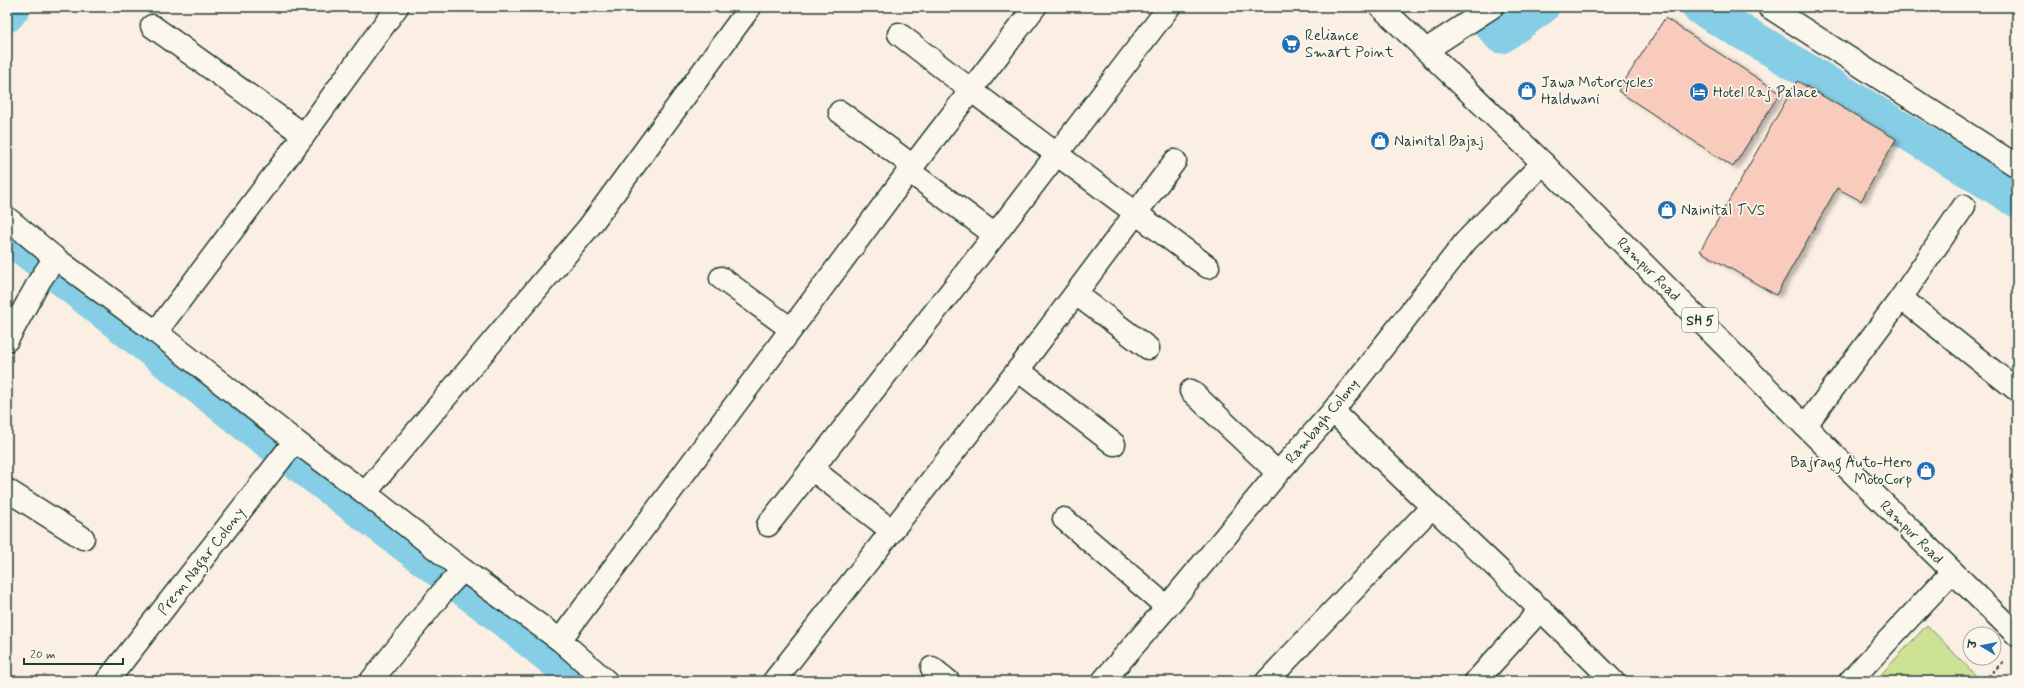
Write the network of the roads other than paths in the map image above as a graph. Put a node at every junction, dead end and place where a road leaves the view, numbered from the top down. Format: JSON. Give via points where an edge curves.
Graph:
{"nodes":[{"id":1,"x":397,"y":7,"type":"edge"},
{"id":2,"x":750,"y":7,"type":"edge"},
{"id":3,"x":1035,"y":7,"type":"edge"},
{"id":4,"x":1169,"y":7,"type":"edge"},
{"id":5,"x":1381,"y":7,"type":"edge"},
{"id":6,"x":1492,"y":7,"type":"edge"},
{"id":7,"x":1769,"y":7,"type":"edge"},
{"id":8,"x":152,"y":26,"type":"dead end"},
{"id":9,"x":899,"y":34,"type":"dead end"},
{"id":10,"x":1426,"y":50,"type":"junction"},
{"id":11,"x":972,"y":91,"type":"junction"},
{"id":12,"x":840,"y":112,"type":"dead end"},
{"id":13,"x":304,"y":135,"type":"junction"},
{"id":14,"x":1057,"y":154,"type":"junction"},
{"id":15,"x":1175,"y":161,"type":"dead end"},
{"id":16,"x":1543,"y":163,"type":"junction"},
{"id":17,"x":2017,"y":166,"type":"edge"},
{"id":18,"x":911,"y":169,"type":"junction"},
{"id":19,"x":1964,"y":206,"type":"dead end"},
{"id":20,"x":1137,"y":213,"type":"junction"},
{"id":21,"x":7,"y":218,"type":"edge"},
{"id":22,"x":995,"y":235,"type":"junction"},
{"id":23,"x":1208,"y":267,"type":"dead end"},
{"id":24,"x":48,"y":268,"type":"junction"},
{"id":25,"x":721,"y":278,"type":"dead end"},
{"id":26,"x":1076,"y":294,"type":"junction"},
{"id":27,"x":1901,"y":298,"type":"junction"},
{"id":28,"x":791,"y":329,"type":"junction"},
{"id":29,"x":156,"y":332,"type":"junction"},
{"id":30,"x":7,"y":340,"type":"edge"},
{"id":31,"x":1148,"y":348,"type":"dead end"},
{"id":32,"x":1018,"y":370,"type":"junction"},
{"id":33,"x":2017,"y":390,"type":"edge"},
{"id":34,"x":1191,"y":391,"type":"dead end"},
{"id":35,"x":1332,"y":411,"type":"junction"},
{"id":36,"x":1805,"y":426,"type":"junction"},
{"id":37,"x":1114,"y":444,"type":"dead end"},
{"id":38,"x":287,"y":451,"type":"junction"},
{"id":39,"x":812,"y":469,"type":"junction"},
{"id":40,"x":1278,"y":473,"type":"junction"},
{"id":41,"x":7,"y":490,"type":"edge"},
{"id":42,"x":365,"y":493,"type":"junction"},
{"id":43,"x":1431,"y":508,"type":"junction"},
{"id":44,"x":1064,"y":519,"type":"dead end"},
{"id":45,"x":768,"y":525,"type":"dead end"},
{"id":46,"x":892,"y":530,"type":"junction"},
{"id":47,"x":83,"y":538,"type":"dead end"},
{"id":48,"x":1952,"y":572,"type":"junction"},
{"id":49,"x":456,"y":578,"type":"junction"},
{"id":50,"x":1167,"y":608,"type":"junction"},
{"id":51,"x":1541,"y":608,"type":"junction"},
{"id":52,"x":2017,"y":635,"type":"edge"},
{"id":53,"x":560,"y":640,"type":"junction"},
{"id":54,"x":107,"y":681,"type":"edge"},
{"id":55,"x":372,"y":681,"type":"edge"},
{"id":56,"x":606,"y":681,"type":"edge"},
{"id":57,"x":774,"y":681,"type":"edge"},
{"id":58,"x":1103,"y":681,"type":"edge"},
{"id":59,"x":1267,"y":681,"type":"edge"},
{"id":60,"x":1476,"y":681,"type":"edge"},
{"id":61,"x":1613,"y":681,"type":"edge"},
{"id":62,"x":1850,"y":681,"type":"edge"}],
"edges":[{"from":1,"to":13,"type":"street"},
{"from":2,"to":42,"type":"street","via":[[589,227]]},
{"from":3,"to":11,"type":"street"},
{"from":4,"to":14,"type":"street"},
{"from":5,"to":10,"type":"street","name":"Rampur Road","number":"SH 5"},
{"from":6,"to":10,"type":"street"},
{"from":7,"to":17,"type":"street"},
{"from":8,"to":13,"type":"street"},
{"from":9,"to":11,"type":"street"},
{"from":10,"to":16,"type":"street","name":"Rampur Road","number":"SH 5"},
{"from":11,"to":14,"type":"street"},
{"from":11,"to":18,"type":"street"},
{"from":12,"to":18,"type":"street"},
{"from":13,"to":29,"type":"street"},
{"from":14,"to":20,"type":"street"},
{"from":14,"to":22,"type":"street"},
{"from":15,"to":20,"type":"street"},
{"from":16,"to":35,"type":"street","name":"Rambagh Colony","via":[[1466,241]]},
{"from":16,"to":36,"type":"street","name":"Rampur Road","number":"SH 5"},
{"from":18,"to":22,"type":"street"},
{"from":18,"to":28,"type":"street"},
{"from":19,"to":27,"type":"street"},
{"from":20,"to":23,"type":"street"},
{"from":20,"to":26,"type":"street"},
{"from":21,"to":24,"type":"street"},
{"from":22,"to":39,"type":"street"},
{"from":24,"to":29,"type":"street"},
{"from":24,"to":30,"type":"street"},
{"from":25,"to":28,"type":"street"},
{"from":26,"to":31,"type":"street"},
{"from":26,"to":32,"type":"street"},
{"from":27,"to":33,"type":"street"},
{"from":27,"to":36,"type":"street"},
{"from":28,"to":53,"type":"street"},
{"from":29,"to":38,"type":"street"},
{"from":32,"to":37,"type":"street"},
{"from":32,"to":46,"type":"street"},
{"from":34,"to":40,"type":"street"},
{"from":35,"to":40,"type":"street","name":"Rambagh Colony"},
{"from":35,"to":43,"type":"street"},
{"from":36,"to":48,"type":"street","name":"Rampur Road","number":"SH 5"},
{"from":38,"to":42,"type":"street"},
{"from":38,"to":54,"type":"street","name":"Prem Nagar Colony"},
{"from":39,"to":45,"type":"street"},
{"from":39,"to":46,"type":"street"},
{"from":40,"to":50,"type":"street","name":"Rambagh Colony"},
{"from":41,"to":47,"type":"street"},
{"from":42,"to":49,"type":"street"},
{"from":43,"to":51,"type":"street"},
{"from":43,"to":59,"type":"street"},
{"from":44,"to":50,"type":"street"},
{"from":46,"to":57,"type":"street"},
{"from":48,"to":52,"type":"street","name":"Rampur Road","number":"SH 5"},
{"from":48,"to":62,"type":"street"},
{"from":49,"to":53,"type":"street"},
{"from":49,"to":55,"type":"street"},
{"from":50,"to":58,"type":"street","name":"Rambagh Colony"},
{"from":51,"to":60,"type":"street"},
{"from":51,"to":61,"type":"street"},
{"from":53,"to":56,"type":"street"}]}
